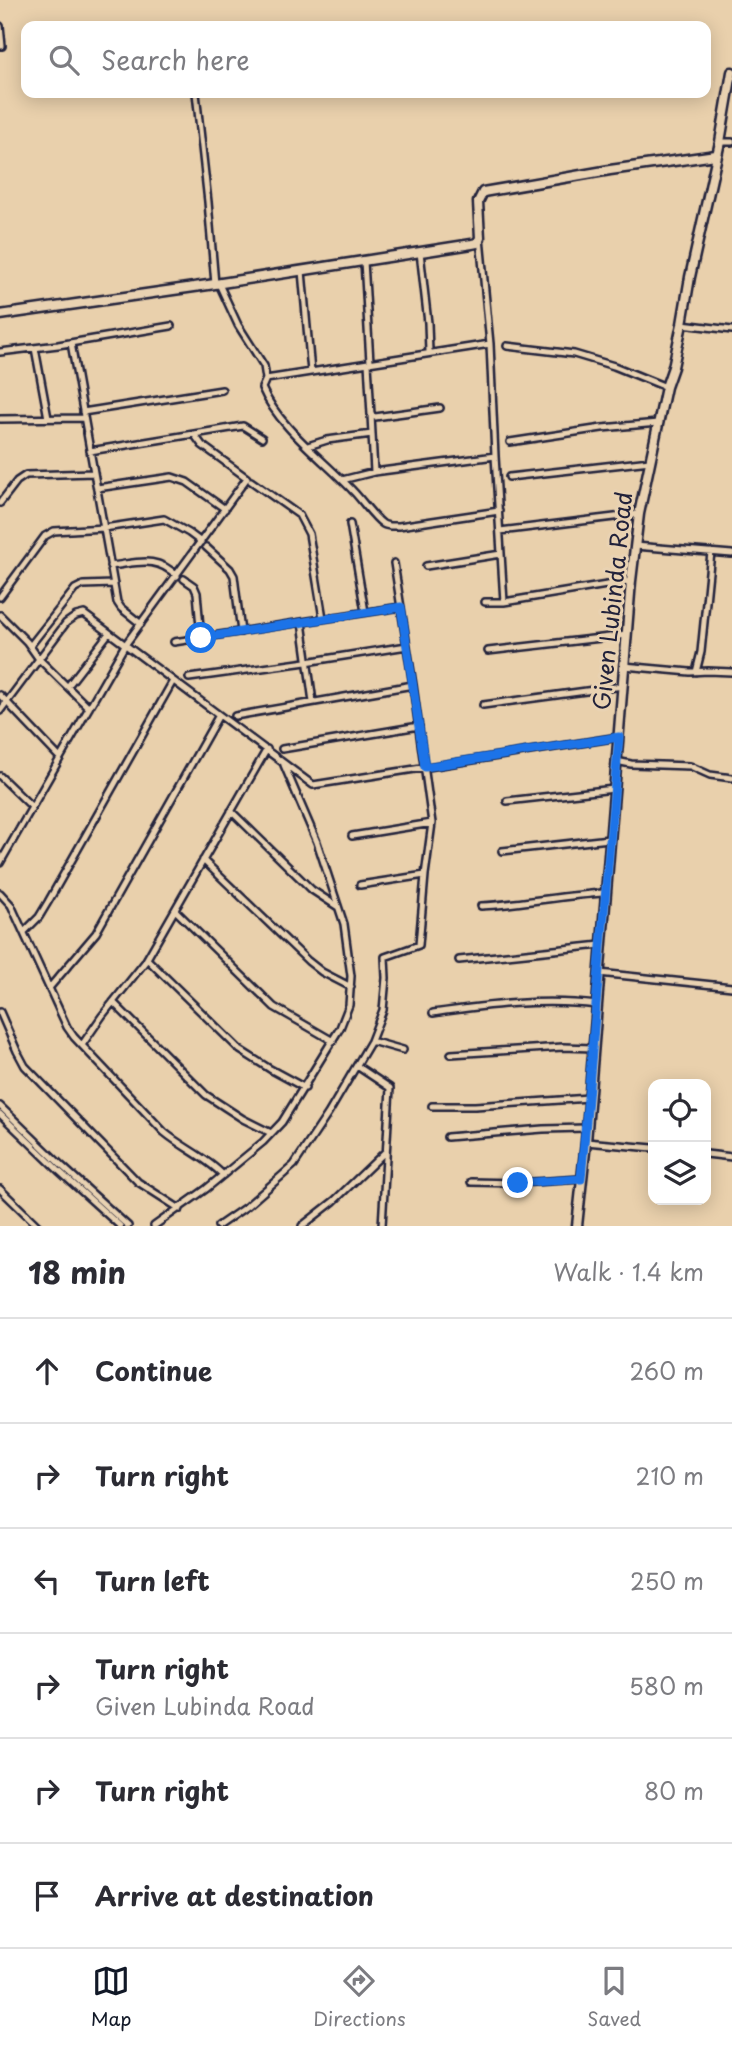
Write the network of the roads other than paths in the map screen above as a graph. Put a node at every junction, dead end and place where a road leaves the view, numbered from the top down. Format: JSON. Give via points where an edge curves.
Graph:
{"nodes":[{"id":1,"x":0,"y":26,"type":"edge"},
{"id":2,"x":0,"y":46,"type":"edge"},
{"id":3,"x":732,"y":72,"type":"edge"},
{"id":4,"x":197,"y":98,"type":"edge"},
{"id":5,"x":720,"y":142,"type":"junction"},
{"id":6,"x":732,"y":142,"type":"edge"},
{"id":7,"x":716,"y":155,"type":"junction"},
{"id":8,"x":479,"y":242,"type":"junction"},
{"id":9,"x":420,"y":252,"type":"junction"},
{"id":10,"x":364,"y":261,"type":"junction"},
{"id":11,"x":302,"y":271,"type":"junction"},
{"id":12,"x":217,"y":284,"type":"junction"},
{"id":13,"x":0,"y":315,"type":"edge"},
{"id":14,"x":682,"y":324,"type":"junction"},
{"id":15,"x":171,"y":326,"type":"dead end"},
{"id":16,"x":732,"y":330,"type":"edge"},
{"id":17,"x":71,"y":343,"type":"junction"},
{"id":18,"x":490,"y":344,"type":"junction"},
{"id":19,"x":507,"y":346,"type":"dead end"},
{"id":20,"x":35,"y":348,"type":"junction"},
{"id":21,"x":0,"y":352,"type":"edge"},
{"id":22,"x":429,"y":352,"type":"junction"},
{"id":23,"x":369,"y":363,"type":"junction"},
{"id":24,"x":311,"y":372,"type":"junction"},
{"id":25,"x":268,"y":377,"type":"junction"},
{"id":26,"x":666,"y":387,"type":"junction"},
{"id":27,"x":222,"y":390,"type":"dead end"},
{"id":28,"x":440,"y":408,"type":"dead end"},
{"id":29,"x":83,"y":415,"type":"junction"},
{"id":30,"x":371,"y":415,"type":"junction"},
{"id":31,"x":48,"y":418,"type":"junction"},
{"id":32,"x":0,"y":419,"type":"edge"},
{"id":33,"x":658,"y":423,"type":"junction"},
{"id":34,"x":194,"y":434,"type":"junction"},
{"id":35,"x":372,"y":434,"type":"junction"},
{"id":36,"x":262,"y":438,"type":"dead end"},
{"id":37,"x":510,"y":442,"type":"dead end"},
{"id":38,"x":308,"y":446,"type":"junction"},
{"id":39,"x":90,"y":451,"type":"junction"},
{"id":40,"x":495,"y":456,"type":"junction"},
{"id":41,"x":650,"y":461,"type":"junction"},
{"id":42,"x":374,"y":472,"type":"junction"},
{"id":43,"x":94,"y":473,"type":"junction"},
{"id":44,"x":361,"y":475,"type":"junction"},
{"id":45,"x":509,"y":477,"type":"dead end"},
{"id":46,"x":342,"y":480,"type":"junction"},
{"id":47,"x":251,"y":481,"type":"dead end"},
{"id":48,"x":96,"y":488,"type":"junction"},
{"id":49,"x":354,"y":491,"type":"junction"},
{"id":50,"x":0,"y":503,"type":"edge"},
{"id":51,"x":225,"y":509,"type":"junction"},
{"id":52,"x":499,"y":511,"type":"junction"},
{"id":53,"x":639,"y":514,"type":"junction"},
{"id":54,"x":350,"y":524,"type":"dead end"},
{"id":55,"x":104,"y":528,"type":"junction"},
{"id":56,"x":500,"y":531,"type":"junction"},
{"id":57,"x":204,"y":544,"type":"junction"},
{"id":58,"x":635,"y":546,"type":"junction"},
{"id":59,"x":711,"y":552,"type":"junction"},
{"id":60,"x":501,"y":554,"type":"junction"},
{"id":61,"x":732,"y":554,"type":"edge"},
{"id":62,"x":394,"y":563,"type":"dead end"},
{"id":63,"x":110,"y":566,"type":"junction"},
{"id":64,"x":426,"y":566,"type":"dead end"},
{"id":65,"x":177,"y":576,"type":"junction"},
{"id":66,"x":184,"y":579,"type":"dead end"},
{"id":67,"x":631,"y":581,"type":"junction"},
{"id":68,"x":114,"y":584,"type":"junction"},
{"id":69,"x":0,"y":597,"type":"edge"},
{"id":70,"x":504,"y":601,"type":"junction"},
{"id":71,"x":485,"y":602,"type":"dead end"},
{"id":72,"x":401,"y":607,"type":"junction"},
{"id":73,"x":365,"y":612,"type":"junction"},
{"id":74,"x":0,"y":615,"type":"edge"},
{"id":75,"x":323,"y":618,"type":"junction"},
{"id":76,"x":302,"y":622,"type":"junction"},
{"id":77,"x":141,"y":624,"type":"junction"},
{"id":78,"x":242,"y":632,"type":"junction"},
{"id":79,"x":109,"y":633,"type":"junction"},
{"id":80,"x":627,"y":635,"type":"junction"},
{"id":81,"x":201,"y":638,"type":"junction"},
{"id":82,"x":174,"y":642,"type":"dead end"},
{"id":83,"x":125,"y":645,"type":"junction"},
{"id":84,"x":30,"y":646,"type":"junction"},
{"id":85,"x":407,"y":646,"type":"junction"},
{"id":86,"x":488,"y":651,"type":"dead end"},
{"id":87,"x":39,"y":659,"type":"junction"},
{"id":88,"x":306,"y":662,"type":"junction"},
{"id":89,"x":624,"y":666,"type":"junction"},
{"id":90,"x":696,"y":672,"type":"junction"},
{"id":91,"x":732,"y":672,"type":"edge"},
{"id":92,"x":188,"y":678,"type":"dead end"},
{"id":93,"x":173,"y":681,"type":"junction"},
{"id":94,"x":413,"y":685,"type":"junction"},
{"id":95,"x":623,"y":686,"type":"junction"},
{"id":96,"x":68,"y":687,"type":"junction"},
{"id":97,"x":0,"y":695,"type":"edge"},
{"id":98,"x":7,"y":702,"type":"junction"},
{"id":99,"x":313,"y":702,"type":"junction"},
{"id":100,"x":483,"y":705,"type":"dead end"},
{"id":101,"x":89,"y":708,"type":"junction"},
{"id":102,"x":0,"y":711,"type":"edge"},
{"id":103,"x":219,"y":715,"type":"junction"},
{"id":104,"x":235,"y":716,"type":"dead end"},
{"id":105,"x":419,"y":726,"type":"junction"},
{"id":106,"x":619,"y":737,"type":"junction"},
{"id":107,"x":267,"y":749,"type":"junction"},
{"id":108,"x":282,"y":749,"type":"dead end"},
{"id":109,"x":60,"y":758,"type":"junction"},
{"id":110,"x":616,"y":761,"type":"junction"},
{"id":111,"x":283,"y":762,"type":"junction"},
{"id":112,"x":425,"y":767,"type":"junction"},
{"id":113,"x":0,"y":776,"type":"edge"},
{"id":114,"x":732,"y":778,"type":"edge"},
{"id":115,"x":614,"y":789,"type":"junction"},
{"id":116,"x":507,"y":802,"type":"dead end"},
{"id":117,"x":32,"y":807,"type":"junction"},
{"id":118,"x":231,"y":811,"type":"junction"},
{"id":119,"x":432,"y":823,"type":"junction"},
{"id":120,"x":352,"y":836,"type":"dead end"},
{"id":121,"x":609,"y":839,"type":"junction"},
{"id":122,"x":502,"y":851,"type":"dead end"},
{"id":123,"x":1,"y":859,"type":"edge"},
{"id":124,"x":204,"y":860,"type":"junction"},
{"id":125,"x":425,"y":875,"type":"junction"},
{"id":126,"x":360,"y":885,"type":"dead end"},
{"id":127,"x":0,"y":893,"type":"edge"},
{"id":128,"x":605,"y":893,"type":"junction"},
{"id":129,"x":481,"y":906,"type":"dead end"},
{"id":130,"x":339,"y":909,"type":"junction"},
{"id":131,"x":175,"y":910,"type":"junction"},
{"id":132,"x":24,"y":932,"type":"junction"},
{"id":133,"x":601,"y":945,"type":"junction"},
{"id":134,"x":147,"y":959,"type":"junction"},
{"id":135,"x":459,"y":960,"type":"dead end"},
{"id":136,"x":599,"y":973,"type":"junction"},
{"id":137,"x":50,"y":987,"type":"junction"},
{"id":138,"x":351,"y":987,"type":"junction"},
{"id":139,"x":732,"y":987,"type":"edge"},
{"id":140,"x":113,"y":1002,"type":"junction"},
{"id":141,"x":597,"y":1004,"type":"junction"},
{"id":142,"x":0,"y":1012,"type":"edge"},
{"id":143,"x":433,"y":1013,"type":"dead end"},
{"id":144,"x":333,"y":1041,"type":"junction"},
{"id":145,"x":371,"y":1041,"type":"junction"},
{"id":146,"x":82,"y":1045,"type":"junction"},
{"id":147,"x":593,"y":1048,"type":"junction"},
{"id":148,"x":403,"y":1050,"type":"dead end"},
{"id":149,"x":451,"y":1054,"type":"dead end"},
{"id":150,"x":357,"y":1066,"type":"junction"},
{"id":151,"x":305,"y":1088,"type":"junction"},
{"id":152,"x":589,"y":1098,"type":"junction"},
{"id":153,"x":0,"y":1106,"type":"edge"},
{"id":154,"x":432,"y":1106,"type":"dead end"},
{"id":155,"x":0,"y":1114,"type":"edge"},
{"id":156,"x":586,"y":1128,"type":"junction"},
{"id":157,"x":271,"y":1133,"type":"junction"},
{"id":158,"x":447,"y":1137,"type":"dead end"},
{"id":159,"x":586,"y":1142,"type":"junction"},
{"id":160,"x":648,"y":1148,"type":"edge"},
{"id":161,"x":386,"y":1151,"type":"junction"},
{"id":162,"x":711,"y":1155,"type":"edge"},
{"id":163,"x":732,"y":1157,"type":"edge"},
{"id":164,"x":223,"y":1175,"type":"junction"},
{"id":165,"x":581,"y":1179,"type":"junction"},
{"id":166,"x":471,"y":1182,"type":"dead end"},
{"id":167,"x":0,"y":1189,"type":"edge"},
{"id":168,"x":6,"y":1195,"type":"junction"},
{"id":169,"x":0,"y":1201,"type":"edge"},
{"id":170,"x":180,"y":1209,"type":"junction"},
{"id":171,"x":306,"y":1224,"type":"edge"},
{"id":172,"x":38,"y":1226,"type":"edge"},
{"id":173,"x":120,"y":1226,"type":"edge"},
{"id":174,"x":128,"y":1226,"type":"edge"},
{"id":175,"x":154,"y":1226,"type":"edge"},
{"id":176,"x":218,"y":1226,"type":"edge"},
{"id":177,"x":382,"y":1226,"type":"edge"},
{"id":178,"x":577,"y":1226,"type":"edge"}],
"edges":[{"from":1,"to":2,"type":"street"},
{"from":3,"to":5,"type":"street","name":"Given Lubinda Road"},
{"from":4,"to":12,"type":"street"},
{"from":5,"to":6,"type":"street"},
{"from":5,"to":7,"type":"street","name":"Given Lubinda Road"},
{"from":7,"to":8,"type":"street","via":[[482,192]]},
{"from":7,"to":14,"type":"street","name":"Given Lubinda Road"},
{"from":8,"to":9,"type":"street"},
{"from":8,"to":18,"type":"street"},
{"from":9,"to":10,"type":"street"},
{"from":9,"to":22,"type":"street"},
{"from":10,"to":11,"type":"street"},
{"from":10,"to":23,"type":"street"},
{"from":11,"to":12,"type":"street"},
{"from":11,"to":24,"type":"street"},
{"from":12,"to":13,"type":"street"},
{"from":12,"to":25,"type":"street"},
{"from":14,"to":16,"type":"street"},
{"from":14,"to":26,"type":"street","name":"Given Lubinda Road"},
{"from":15,"to":17,"type":"street"},
{"from":17,"to":20,"type":"street"},
{"from":17,"to":29,"type":"street"},
{"from":18,"to":22,"type":"street"},
{"from":18,"to":40,"type":"street"},
{"from":19,"to":26,"type":"street","via":[[574,354]]},
{"from":20,"to":21,"type":"street"},
{"from":20,"to":31,"type":"street"},
{"from":22,"to":23,"type":"street"},
{"from":23,"to":24,"type":"street"},
{"from":23,"to":30,"type":"street"},
{"from":24,"to":25,"type":"street"},
{"from":25,"to":38,"type":"street","via":[[262,388],[266,397]]},
{"from":26,"to":33,"type":"street","name":"Given Lubinda Road"},
{"from":27,"to":29,"type":"street"},
{"from":28,"to":30,"type":"street"},
{"from":29,"to":31,"type":"street"},
{"from":29,"to":39,"type":"street"},
{"from":30,"to":35,"type":"street"},
{"from":31,"to":32,"type":"street"},
{"from":33,"to":37,"type":"street"},
{"from":33,"to":41,"type":"street","name":"Given Lubinda Road"},
{"from":34,"to":36,"type":"street","via":[[243,426]]},
{"from":34,"to":39,"type":"street"},
{"from":34,"to":51,"type":"street","via":[[247,478]]},
{"from":35,"to":38,"type":"street"},
{"from":35,"to":42,"type":"street"},
{"from":38,"to":46,"type":"street"},
{"from":39,"to":43,"type":"street"},
{"from":40,"to":42,"type":"street"},
{"from":40,"to":52,"type":"street"},
{"from":41,"to":45,"type":"street"},
{"from":41,"to":53,"type":"street","name":"Given Lubinda Road"},
{"from":42,"to":44,"type":"street"},
{"from":43,"to":48,"type":"street"},
{"from":43,"to":50,"type":"street","via":[[26,475]]},
{"from":44,"to":46,"type":"street"},
{"from":44,"to":49,"type":"street"},
{"from":46,"to":49,"type":"street"},
{"from":47,"to":75,"type":"street","via":[[299,515],[305,526]]},
{"from":48,"to":51,"type":"street","via":[[172,477]]},
{"from":48,"to":55,"type":"street"},
{"from":49,"to":52,"type":"street","via":[[386,526]]},
{"from":51,"to":57,"type":"street"},
{"from":52,"to":56,"type":"street"},
{"from":53,"to":56,"type":"street"},
{"from":53,"to":58,"type":"street","name":"Given Lubinda Road"},
{"from":54,"to":73,"type":"street"},
{"from":55,"to":57,"type":"street","via":[[164,519]]},
{"from":55,"to":63,"type":"street"},
{"from":55,"to":69,"type":"street","via":[[62,530],[45,536]]},
{"from":56,"to":60,"type":"street"},
{"from":57,"to":65,"type":"street"},
{"from":57,"to":78,"type":"street","via":[[233,572]]},
{"from":58,"to":59,"type":"street"},
{"from":58,"to":67,"type":"street","name":"Given Lubinda Road"},
{"from":59,"to":61,"type":"street"},
{"from":59,"to":90,"type":"street"},
{"from":60,"to":64,"type":"street"},
{"from":60,"to":70,"type":"street"},
{"from":62,"to":72,"type":"street"},
{"from":63,"to":65,"type":"street","via":[[155,561]]},
{"from":63,"to":68,"type":"street"},
{"from":65,"to":77,"type":"street"},
{"from":66,"to":81,"type":"street","via":[[197,593]]},
{"from":67,"to":70,"type":"street"},
{"from":67,"to":80,"type":"street","name":"Given Lubinda Road"},
{"from":68,"to":77,"type":"street","via":[[121,608]]},
{"from":68,"to":84,"type":"street","via":[[75,589]]},
{"from":70,"to":71,"type":"street"},
{"from":72,"to":73,"type":"street"},
{"from":72,"to":85,"type":"street"},
{"from":73,"to":75,"type":"street"},
{"from":74,"to":84,"type":"street"},
{"from":75,"to":76,"type":"street"},
{"from":76,"to":78,"type":"street"},
{"from":76,"to":88,"type":"street"},
{"from":77,"to":83,"type":"street"},
{"from":78,"to":81,"type":"street"},
{"from":79,"to":83,"type":"street"},
{"from":79,"to":87,"type":"street","via":[[83,614],[76,616]]},
{"from":79,"to":96,"type":"street"},
{"from":80,"to":86,"type":"street"},
{"from":80,"to":89,"type":"street","name":"Given Lubinda Road"},
{"from":81,"to":82,"type":"street"},
{"from":83,"to":93,"type":"street"},
{"from":83,"to":101,"type":"street"},
{"from":84,"to":87,"type":"street"},
{"from":85,"to":88,"type":"street"},
{"from":85,"to":94,"type":"street"},
{"from":87,"to":96,"type":"street"},
{"from":87,"to":98,"type":"street"},
{"from":88,"to":92,"type":"street"},
{"from":88,"to":99,"type":"street"},
{"from":89,"to":90,"type":"street"},
{"from":89,"to":95,"type":"street","name":"Given Lubinda Road"},
{"from":90,"to":91,"type":"street"},
{"from":93,"to":103,"type":"street"},
{"from":93,"to":132,"type":"street","via":[[48,902]]},
{"from":94,"to":99,"type":"street"},
{"from":94,"to":105,"type":"street"},
{"from":95,"to":100,"type":"street"},
{"from":95,"to":106,"type":"street","name":"Given Lubinda Road"},
{"from":96,"to":101,"type":"street"},
{"from":97,"to":98,"type":"street"},
{"from":98,"to":102,"type":"street"},
{"from":98,"to":109,"type":"street"},
{"from":99,"to":104,"type":"street"},
{"from":101,"to":109,"type":"street"},
{"from":103,"to":107,"type":"street"},
{"from":103,"to":137,"type":"street","via":[[96,933]]},
{"from":105,"to":108,"type":"street"},
{"from":105,"to":112,"type":"street"},
{"from":106,"to":110,"type":"street","name":"Given Lubinda Road"},
{"from":106,"to":112,"type":"street"},
{"from":107,"to":111,"type":"street"},
{"from":107,"to":118,"type":"street"},
{"from":109,"to":117,"type":"street"},
{"from":110,"to":114,"type":"street","via":[[690,766]]},
{"from":110,"to":115,"type":"street","name":"Given Lubinda Road"},
{"from":111,"to":112,"type":"street","via":[[313,785]]},
{"from":111,"to":130,"type":"street"},
{"from":112,"to":119,"type":"street"},
{"from":113,"to":117,"type":"street"},
{"from":115,"to":116,"type":"street"},
{"from":115,"to":121,"type":"street","name":"Given Lubinda Road"},
{"from":117,"to":123,"type":"street"},
{"from":118,"to":124,"type":"street"},
{"from":118,"to":130,"type":"street"},
{"from":119,"to":120,"type":"street"},
{"from":119,"to":125,"type":"street"},
{"from":121,"to":122,"type":"street"},
{"from":121,"to":128,"type":"street","name":"Given Lubinda Road"},
{"from":124,"to":131,"type":"street"},
{"from":124,"to":138,"type":"street","via":[[308,961]]},
{"from":125,"to":126,"type":"street"},
{"from":125,"to":145,"type":"street","via":[[419,945],[385,957],[383,1010]]},
{"from":127,"to":132,"type":"street"},
{"from":128,"to":129,"type":"street"},
{"from":128,"to":133,"type":"street","name":"Given Lubinda Road"},
{"from":130,"to":138,"type":"street"},
{"from":131,"to":134,"type":"street"},
{"from":131,"to":144,"type":"street","via":[[274,1007]]},
{"from":132,"to":137,"type":"street"},
{"from":133,"to":135,"type":"street"},
{"from":133,"to":136,"type":"street","name":"Given Lubinda Road"},
{"from":134,"to":140,"type":"street"},
{"from":134,"to":151,"type":"street","via":[[240,1050]]},
{"from":136,"to":139,"type":"street"},
{"from":136,"to":141,"type":"street","name":"Given Lubinda Road"},
{"from":137,"to":146,"type":"street","via":[[67,1027]]},
{"from":138,"to":144,"type":"street"},
{"from":140,"to":146,"type":"street"},
{"from":140,"to":157,"type":"street","via":[[206,1095]]},
{"from":141,"to":143,"type":"street","via":[[537,1002]]},
{"from":141,"to":147,"type":"street","name":"Given Lubinda Road"},
{"from":142,"to":170,"type":"street","via":[[25,1066],[138,1182]]},
{"from":144,"to":151,"type":"street"},
{"from":145,"to":148,"type":"street"},
{"from":145,"to":150,"type":"street"},
{"from":146,"to":164,"type":"street","via":[[164,1132]]},
{"from":147,"to":149,"type":"street"},
{"from":147,"to":152,"type":"street","name":"Given Lubinda Road"},
{"from":150,"to":161,"type":"street","via":[[390,1088]]},
{"from":150,"to":176,"type":"street","via":[[294,1165]]},
{"from":151,"to":157,"type":"street"},
{"from":152,"to":154,"type":"street"},
{"from":152,"to":156,"type":"street","name":"Given Lubinda Road"},
{"from":153,"to":174,"type":"street"},
{"from":155,"to":173,"type":"street"},
{"from":156,"to":158,"type":"street"},
{"from":156,"to":159,"type":"street","name":"Given Lubinda Road"},
{"from":157,"to":164,"type":"street"},
{"from":159,"to":160,"type":"street"},
{"from":159,"to":165,"type":"street","name":"Given Lubinda Road"},
{"from":161,"to":171,"type":"street"},
{"from":161,"to":177,"type":"street"},
{"from":162,"to":163,"type":"street"},
{"from":164,"to":170,"type":"street"},
{"from":165,"to":166,"type":"street"},
{"from":165,"to":178,"type":"street","name":"Given Lubinda Road"},
{"from":167,"to":168,"type":"street"},
{"from":168,"to":169,"type":"street"},
{"from":168,"to":172,"type":"street"},
{"from":170,"to":175,"type":"street"}]}
